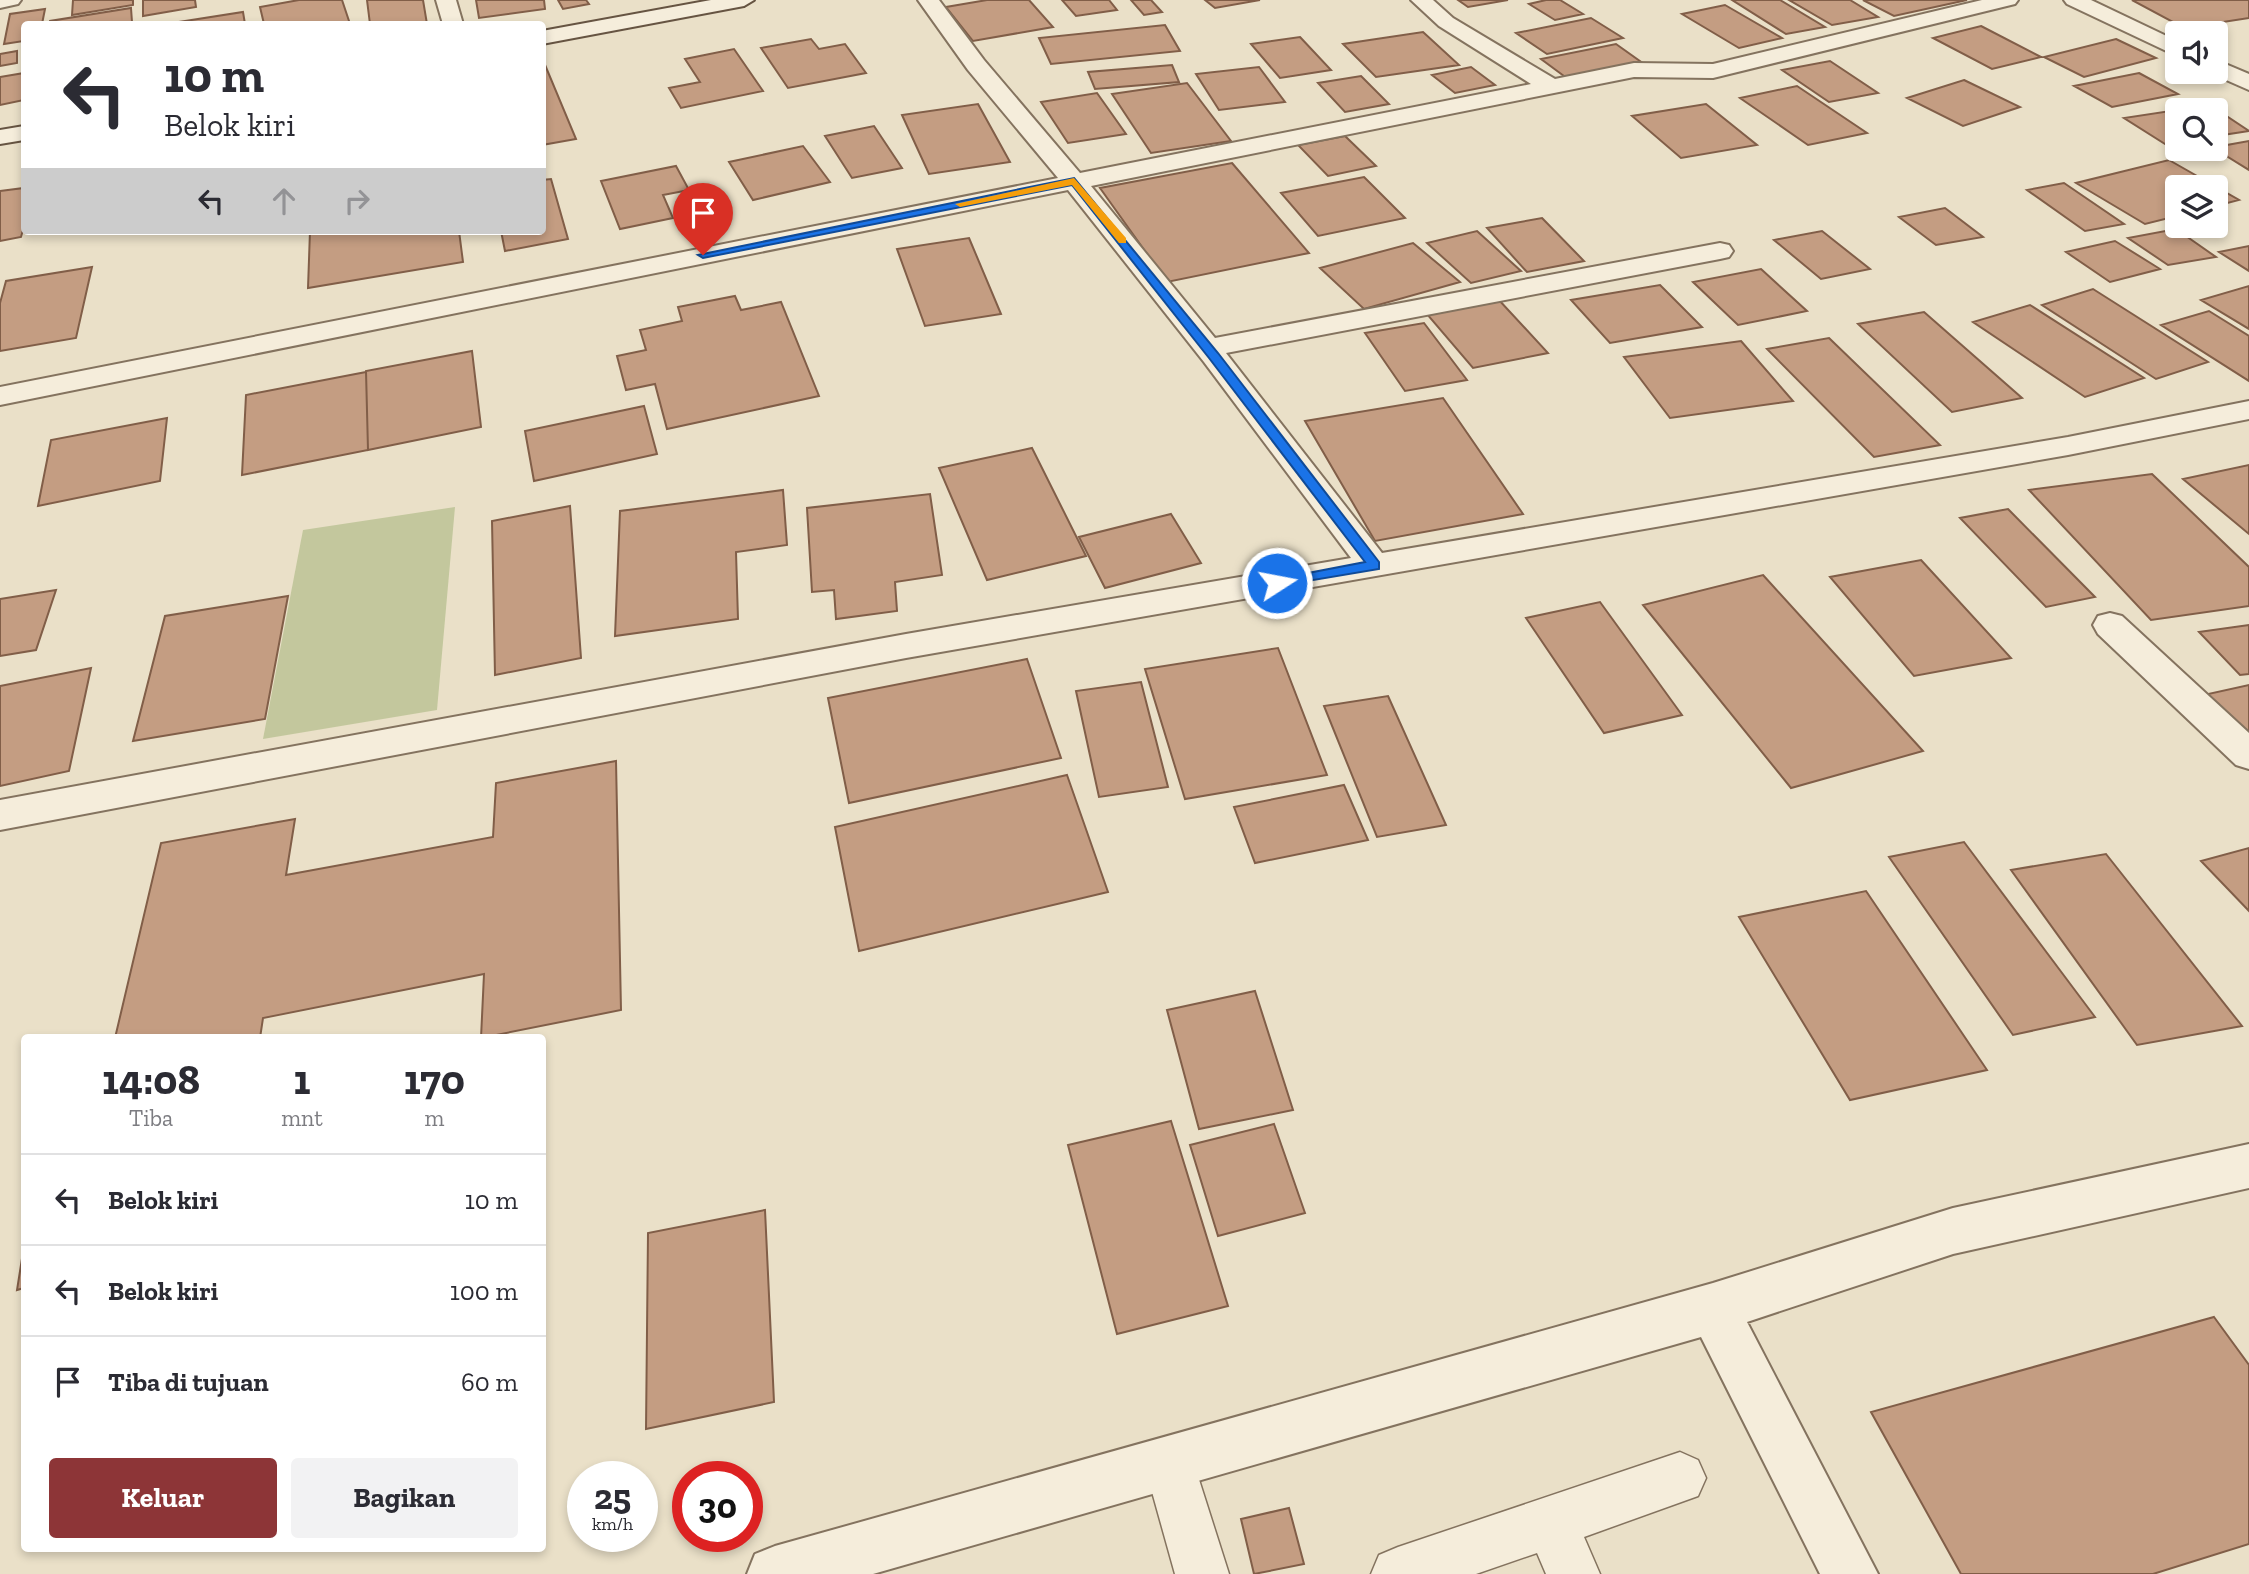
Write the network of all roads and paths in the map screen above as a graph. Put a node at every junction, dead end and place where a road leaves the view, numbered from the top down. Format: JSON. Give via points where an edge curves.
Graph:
{"nodes":[{"id":1,"x":11,"y":0,"type":"edge"},
{"id":2,"x":446,"y":0,"type":"edge"},
{"id":3,"x":744,"y":0,"type":"edge"},
{"id":4,"x":928,"y":0,"type":"edge"},
{"id":5,"x":1421,"y":0,"type":"edge"},
{"id":6,"x":2008,"y":0,"type":"edge"},
{"id":7,"x":2074,"y":0,"type":"edge"},
{"id":8,"x":0,"y":2,"type":"edge"},
{"id":9,"x":452,"y":21,"type":"edge"},
{"id":10,"x":546,"y":37,"type":"edge"},
{"id":11,"x":2165,"y":43,"type":"edge"},
{"id":12,"x":2228,"y":73,"type":"edge"},
{"id":13,"x":2249,"y":83,"type":"edge"},
{"id":14,"x":1552,"y":87,"type":"junction"},
{"id":15,"x":21,"y":134,"type":"edge"},
{"id":16,"x":0,"y":137,"type":"edge"},
{"id":17,"x":1074,"y":181,"type":"junction"},
{"id":18,"x":1720,"y":251,"type":"dead end"},
{"id":19,"x":1208,"y":348,"type":"junction"},
{"id":20,"x":0,"y":396,"type":"edge"},
{"id":21,"x":2249,"y":410,"type":"edge"},
{"id":22,"x":1374,"y":565,"type":"junction"},
{"id":23,"x":2110,"y":625,"type":"dead end"},
{"id":24,"x":2249,"y":755,"type":"edge"},
{"id":25,"x":0,"y":815,"type":"edge"},
{"id":26,"x":2249,"y":1166,"type":"edge"},
{"id":27,"x":1713,"y":1308,"type":"junction"},
{"id":28,"x":1170,"y":1463,"type":"junction"},
{"id":29,"x":1680,"y":1478,"type":"dead end"},
{"id":30,"x":1550,"y":1522,"type":"junction"},
{"id":31,"x":775,"y":1574,"type":"edge"},
{"id":32,"x":1202,"y":1574,"type":"edge"},
{"id":33,"x":1398,"y":1574,"type":"edge"},
{"id":34,"x":1573,"y":1574,"type":"edge"},
{"id":35,"x":1850,"y":1574,"type":"edge"}],
"edges":[{"from":1,"to":8,"type":"street"},
{"from":2,"to":9,"type":"street"},
{"from":3,"to":10,"type":"street"},
{"from":4,"to":17,"type":"street"},
{"from":5,"to":14,"type":"street","via":[[1446,22]]},
{"from":6,"to":14,"type":"street","via":[[1713,71],[1647,68]]},
{"from":7,"to":11,"type":"street"},
{"from":12,"to":13,"type":"street"},
{"from":14,"to":17,"type":"street"},
{"from":15,"to":16,"type":"street"},
{"from":17,"to":19,"type":"street"},
{"from":17,"to":20,"type":"street"},
{"from":18,"to":19,"type":"street"},
{"from":19,"to":22,"type":"street"},
{"from":21,"to":22,"type":"street","via":[[2068,446]]},
{"from":22,"to":25,"type":"street","via":[[906,646]]},
{"from":23,"to":24,"type":"street"},
{"from":26,"to":27,"type":"street","via":[[1952,1231]]},
{"from":27,"to":28,"type":"street"},
{"from":27,"to":35,"type":"street"},
{"from":28,"to":31,"type":"street"},
{"from":28,"to":32,"type":"lane"},
{"from":29,"to":30,"type":"lane"},
{"from":30,"to":33,"type":"lane"},
{"from":30,"to":34,"type":"lane"}]}
